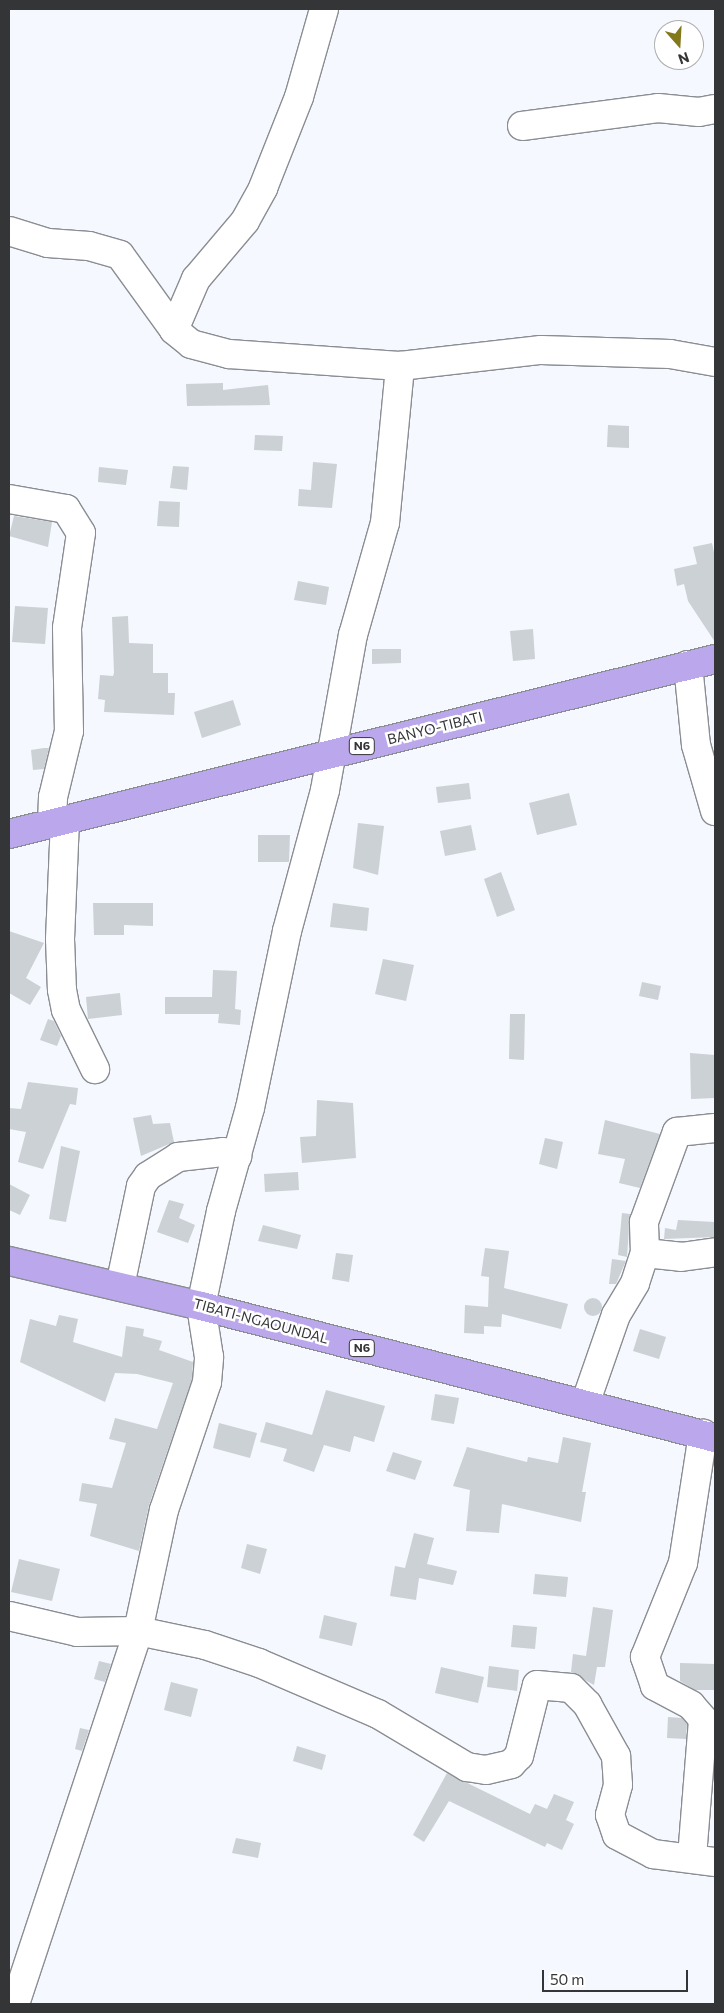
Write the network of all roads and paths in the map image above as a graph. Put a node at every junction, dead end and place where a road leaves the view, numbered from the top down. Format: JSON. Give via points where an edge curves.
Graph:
{"nodes":[{"id":1,"x":324,"y":9,"type":"edge"},
{"id":2,"x":715,"y":109,"type":"edge"},
{"id":3,"x":522,"y":126,"type":"dead end"},
{"id":4,"x":9,"y":231,"type":"edge"},
{"id":5,"x":174,"y":330,"type":"junction"},
{"id":6,"x":715,"y":362,"type":"edge"},
{"id":7,"x":400,"y":366,"type":"junction"},
{"id":8,"x":9,"y":499,"type":"edge"},
{"id":9,"x":715,"y":659,"type":"edge"},
{"id":10,"x":688,"y":665,"type":"junction"},
{"id":11,"x":330,"y":755,"type":"junction"},
{"id":12,"x":715,"y":811,"type":"edge"},
{"id":13,"x":58,"y":822,"type":"junction"},
{"id":14,"x":9,"y":834,"type":"edge"},
{"id":15,"x":95,"y":1069,"type":"dead end"},
{"id":16,"x":715,"y":1128,"type":"edge"},
{"id":17,"x":237,"y":1156,"type":"junction"},
{"id":18,"x":715,"y":1252,"type":"edge"},
{"id":19,"x":645,"y":1253,"type":"junction"},
{"id":20,"x":9,"y":1261,"type":"edge"},
{"id":21,"x":120,"y":1286,"type":"junction"},
{"id":22,"x":202,"y":1306,"type":"junction"},
{"id":23,"x":585,"y":1404,"type":"junction"},
{"id":24,"x":709,"y":1436,"type":"edge"},
{"id":25,"x":9,"y":1616,"type":"edge"},
{"id":26,"x":138,"y":1631,"type":"junction"},
{"id":27,"x":708,"y":1770,"type":"edge"},
{"id":28,"x":704,"y":1860,"type":"edge"},
{"id":29,"x":15,"y":2004,"type":"edge"}],
"edges":[{"from":1,"to":5,"type":"street","via":[[299,97],[263,188],[245,221],[196,279]]},
{"from":2,"to":3,"type":"street","via":[[699,112],[658,108]]},
{"from":4,"to":5,"type":"street","via":[[48,243],[89,246],[120,255]]},
{"from":5,"to":7,"type":"street","via":[[191,344],[229,354]]},
{"from":6,"to":7,"type":"street","via":[[670,354],[540,350]]},
{"from":7,"to":11,"type":"street","via":[[389,504],[360,606]]},
{"from":8,"to":13,"type":"street","via":[[66,510],[81,534],[67,628],[69,731],[52,797]]},
{"from":9,"to":10,"type":"highway","name":"BANYO-TIBATI","number":"N6"},
{"from":10,"to":11,"type":"highway","name":"BANYO-TIBATI","number":"N6"},
{"from":10,"to":12,"type":"street","via":[[696,745]]},
{"from":11,"to":13,"type":"highway","name":"BANYO-TIBATI","number":"N6"},
{"from":11,"to":17,"type":"street","via":[[325,790],[287,931]]},
{"from":13,"to":14,"type":"highway","name":"BANYO-TIBATI","number":"N6"},
{"from":13,"to":15,"type":"street","via":[[62,990],[66,1010]]},
{"from":16,"to":19,"type":"street","via":[[677,1132],[644,1222]]},
{"from":17,"to":21,"type":"street","via":[[224,1152],[178,1157],[148,1176],[141,1186]]},
{"from":17,"to":22,"type":"street"},
{"from":18,"to":19,"type":"street","via":[[681,1257]]},
{"from":19,"to":23,"type":"street","via":[[635,1283],[606,1337]]},
{"from":20,"to":21,"type":"highway","name":"TIBATI-NGAOUNDAL","number":"N6"},
{"from":21,"to":22,"type":"highway","name":"TIBATI-NGAOUNDAL","number":"N6"},
{"from":22,"to":23,"type":"highway","name":"TIBATI-NGAOUNDAL","number":"N6"},
{"from":22,"to":26,"type":"street","via":[[209,1357],[207,1382],[164,1510]]},
{"from":23,"to":24,"type":"highway","name":"TIBATI-NGAOUNDAL","number":"N6"},
{"from":24,"to":27,"type":"street","via":[[683,1563],[644,1657],[655,1686],[691,1705],[703,1720]]},
{"from":25,"to":26,"type":"street","via":[[77,1632]]},
{"from":26,"to":28,"type":"street","via":[[205,1645],[259,1663],[378,1714],[467,1767],[486,1770],[511,1764],[519,1756],[537,1685],[571,1688],[587,1704],[616,1756],[618,1785],[610,1815],[617,1835],[653,1854]]},
{"from":26,"to":29,"type":"street"},
{"from":27,"to":28,"type":"street","via":[[694,1804]]}]}
